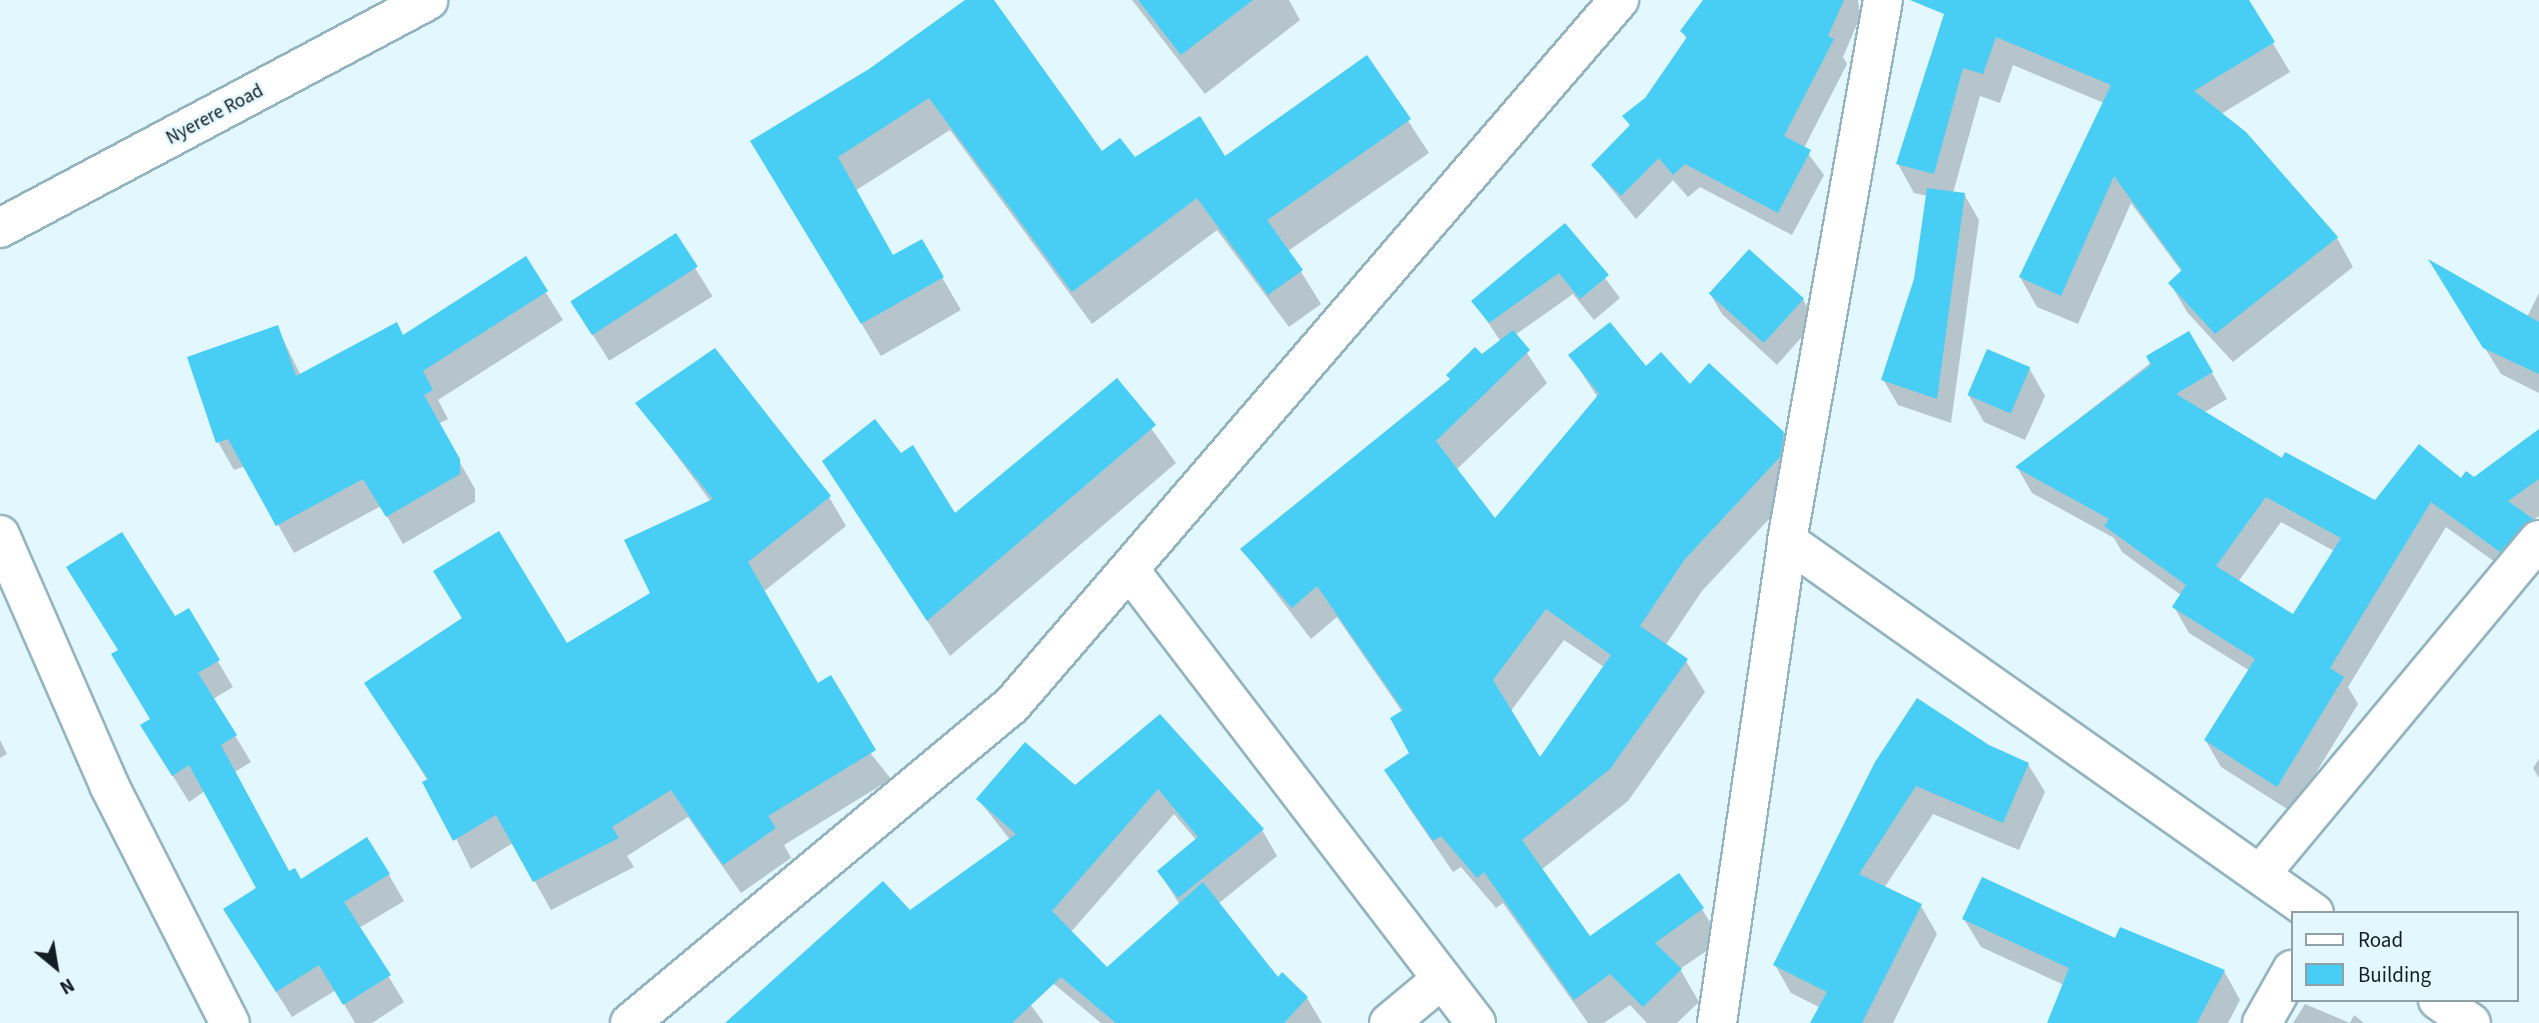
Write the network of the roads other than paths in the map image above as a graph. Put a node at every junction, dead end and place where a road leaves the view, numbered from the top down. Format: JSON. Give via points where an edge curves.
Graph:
{"nodes":[{"id":1,"x":428,"y":0,"type":"edge"},
{"id":2,"x":1619,"y":0,"type":"edge"},
{"id":3,"x":1883,"y":0,"type":"edge"},
{"id":4,"x":0,"y":228,"type":"edge"},
{"id":5,"x":0,"y":535,"type":"edge"},
{"id":6,"x":2539,"y":540,"type":"edge"},
{"id":7,"x":1787,"y":541,"type":"junction"},
{"id":8,"x":1131,"y":572,"type":"junction"},
{"id":9,"x":2262,"y":872,"type":"junction"},
{"id":10,"x":2311,"y":911,"type":"edge"},
{"id":11,"x":2290,"y":974,"type":"edge"},
{"id":12,"x":1442,"y":979,"type":"junction"},
{"id":13,"x":2441,"y":1002,"type":"edge"},
{"id":14,"x":230,"y":1023,"type":"edge"},
{"id":15,"x":631,"y":1023,"type":"edge"},
{"id":16,"x":1389,"y":1023,"type":"edge"},
{"id":17,"x":1476,"y":1023,"type":"edge"},
{"id":18,"x":1717,"y":1023,"type":"edge"},
{"id":19,"x":2262,"y":1023,"type":"edge"},
{"id":20,"x":2471,"y":1023,"type":"edge"}],
"edges":[{"from":1,"to":4,"type":"main road","name":"Nyerere Road"},
{"from":2,"to":8,"type":"main road"},
{"from":3,"to":7,"type":"main road"},
{"from":5,"to":14,"type":"main road","via":[[109,785]]},
{"from":6,"to":9,"type":"main road"},
{"from":7,"to":9,"type":"main road"},
{"from":7,"to":18,"type":"main road"},
{"from":8,"to":12,"type":"main road"},
{"from":8,"to":15,"type":"main road","via":[[1011,706]]},
{"from":9,"to":10,"type":"main road"},
{"from":11,"to":19,"type":"main road"},
{"from":12,"to":16,"type":"main road"},
{"from":12,"to":17,"type":"main road"},
{"from":13,"to":20,"type":"main road"}]}
